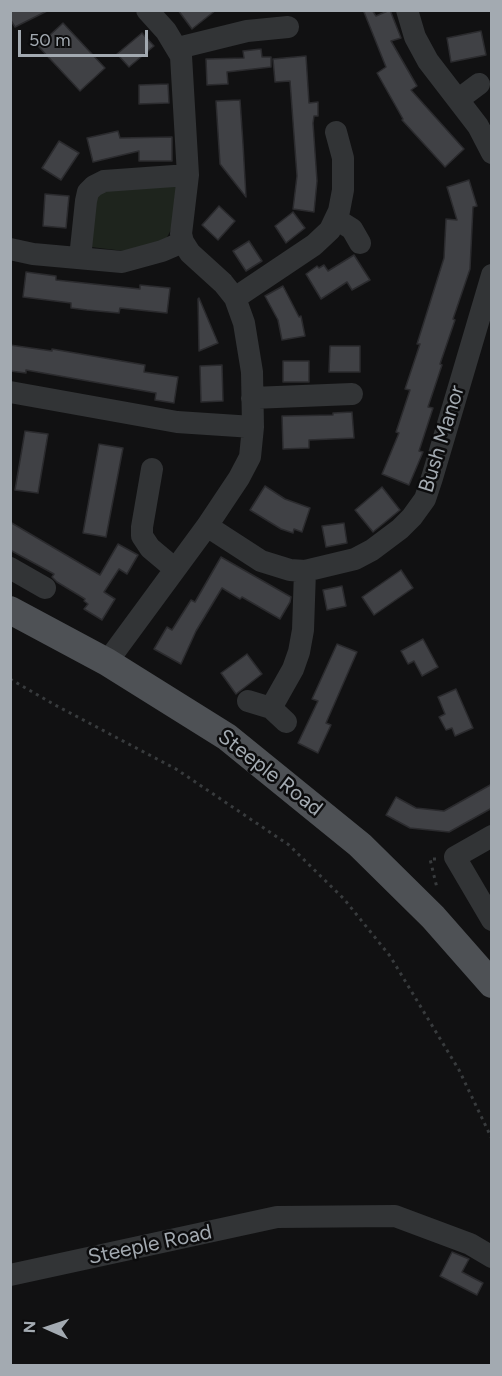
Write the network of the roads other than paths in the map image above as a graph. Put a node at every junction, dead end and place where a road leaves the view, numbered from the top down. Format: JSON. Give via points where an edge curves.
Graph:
{"nodes":[{"id":1,"x":147,"y":10,"type":"edge"},
{"id":2,"x":406,"y":10,"type":"edge"},
{"id":3,"x":274,"y":22,"type":"edge"},
{"id":4,"x":178,"y":48,"type":"junction"},
{"id":5,"x":479,"y":84,"type":"dead end"},
{"id":6,"x":459,"y":99,"type":"junction"},
{"id":7,"x":336,"y":132,"type":"dead end"},
{"id":8,"x":492,"y":153,"type":"edge"},
{"id":9,"x":188,"y":175,"type":"junction"},
{"id":10,"x":336,"y":219,"type":"junction"},
{"id":11,"x":183,"y":242,"type":"junction"},
{"id":12,"x":360,"y":243,"type":"dead end"},
{"id":13,"x":10,"y":249,"type":"edge"},
{"id":14,"x":80,"y":258,"type":"junction"},
{"id":15,"x":492,"y":275,"type":"edge"},
{"id":16,"x":235,"y":298,"type":"junction"},
{"id":17,"x":352,"y":394,"type":"dead end"},
{"id":18,"x":12,"y":398,"type":"edge"},
{"id":19,"x":252,"y":398,"type":"junction"},
{"id":20,"x":253,"y":427,"type":"junction"},
{"id":21,"x":152,"y":469,"type":"dead end"},
{"id":22,"x":207,"y":526,"type":"junction"},
{"id":23,"x":10,"y":568,"type":"edge"},
{"id":24,"x":174,"y":568,"type":"junction"},
{"id":25,"x":305,"y":571,"type":"junction"},
{"id":26,"x":45,"y":588,"type":"dead end"},
{"id":27,"x":10,"y":610,"type":"edge"},
{"id":28,"x":108,"y":662,"type":"junction"},
{"id":29,"x":248,"y":701,"type":"dead end"},
{"id":30,"x":492,"y":836,"type":"edge"},
{"id":31,"x":492,"y":920,"type":"edge"},
{"id":32,"x":492,"y":984,"type":"edge"},
{"id":33,"x":492,"y":1257,"type":"edge"},
{"id":34,"x":10,"y":1275,"type":"edge"}],
"edges":[{"from":1,"to":4,"type":"street"},
{"from":2,"to":6,"type":"street","via":[[428,61]]},
{"from":3,"to":4,"type":"street"},
{"from":4,"to":9,"type":"street","via":[[184,85]]},
{"from":5,"to":6,"type":"street"},
{"from":6,"to":8,"type":"street"},
{"from":7,"to":10,"type":"street","via":[[344,168]]},
{"from":9,"to":11,"type":"street","via":[[181,225]]},
{"from":9,"to":14,"type":"street","via":[[104,181],[94,186],[86,201]]},
{"from":10,"to":12,"type":"street","via":[[352,229]]},
{"from":10,"to":16,"type":"street","via":[[314,245]]},
{"from":11,"to":14,"type":"street","via":[[122,262]]},
{"from":11,"to":16,"type":"street"},
{"from":13,"to":14,"type":"street"},
{"from":15,"to":25,"type":"street","name":"Bush Manor","via":[[424,499],[400,529],[372,550],[339,564]]},
{"from":16,"to":19,"type":"street","via":[[247,335]]},
{"from":17,"to":19,"type":"street"},
{"from":18,"to":20,"type":"street","via":[[177,422]]},
{"from":19,"to":20,"type":"street"},
{"from":20,"to":22,"type":"street","via":[[247,464]]},
{"from":21,"to":24,"type":"street","via":[[142,536]]},
{"from":22,"to":24,"type":"street"},
{"from":22,"to":25,"type":"street","name":"Bush Manor","via":[[261,561]]},
{"from":23,"to":26,"type":"street"},
{"from":24,"to":28,"type":"street"},
{"from":25,"to":29,"type":"street","via":[[299,652],[278,715]]},
{"from":27,"to":28,"type":"main road","name":"Steeple Road"},
{"from":28,"to":32,"type":"main road","name":"Steeple Road","via":[[227,737],[360,845],[433,917]]},
{"from":30,"to":31,"type":"street","via":[[455,857]]},
{"from":33,"to":34,"type":"street","name":"Steeple Road","via":[[470,1244],[395,1216],[277,1217]]}]}
